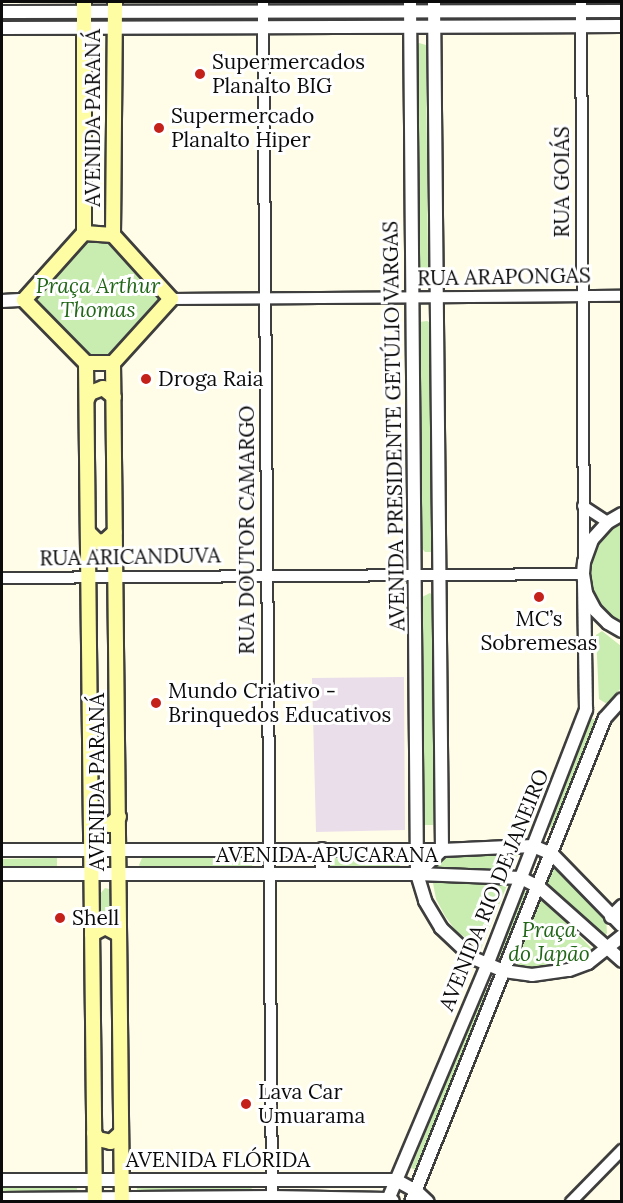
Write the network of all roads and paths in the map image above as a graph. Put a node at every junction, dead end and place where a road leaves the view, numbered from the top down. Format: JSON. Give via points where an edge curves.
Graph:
{"nodes":[{"id":1,"x":115,"y":6,"type":"edge"},
{"id":2,"x":263,"y":6,"type":"edge"},
{"id":3,"x":410,"y":6,"type":"edge"},
{"id":4,"x":434,"y":6,"type":"edge"},
{"id":5,"x":581,"y":6,"type":"edge"},
{"id":6,"x":84,"y":7,"type":"edge"},
{"id":7,"x":621,"y":11,"type":"edge"},
{"id":8,"x":2,"y":12,"type":"edge"},
{"id":9,"x":582,"y":26,"type":"junction"},
{"id":10,"x":621,"y":27,"type":"edge"},
{"id":11,"x":2,"y":28,"type":"edge"},
{"id":12,"x":263,"y":28,"type":"junction"},
{"id":13,"x":410,"y":28,"type":"junction"},
{"id":14,"x":434,"y":28,"type":"junction"},
{"id":15,"x":84,"y":29,"type":"junction"},
{"id":16,"x":115,"y":29,"type":"junction"},
{"id":17,"x":84,"y":233,"type":"junction"},
{"id":18,"x":114,"y":235,"type":"junction"},
{"id":19,"x":582,"y":296,"type":"junction"},
{"id":20,"x":621,"y":296,"type":"edge"},
{"id":21,"x":265,"y":298,"type":"junction"},
{"id":22,"x":411,"y":298,"type":"junction"},
{"id":23,"x":437,"y":298,"type":"junction"},
{"id":24,"x":171,"y":299,"type":"junction"},
{"id":25,"x":24,"y":300,"type":"junction"},
{"id":26,"x":2,"y":301,"type":"edge"},
{"id":27,"x":86,"y":363,"type":"junction"},
{"id":28,"x":113,"y":363,"type":"junction"},
{"id":29,"x":114,"y":397,"type":"junction"},
{"id":30,"x":87,"y":399,"type":"junction"},
{"id":31,"x":583,"y":506,"type":"junction"},
{"id":32,"x":621,"y":514,"type":"edge"},
{"id":33,"x":608,"y":522,"type":"junction"},
{"id":34,"x":115,"y":532,"type":"junction"},
{"id":35,"x":88,"y":533,"type":"junction"},
{"id":36,"x":584,"y":573,"type":"junction"},
{"id":37,"x":415,"y":574,"type":"junction"},
{"id":38,"x":438,"y":574,"type":"junction"},
{"id":39,"x":267,"y":575,"type":"junction"},
{"id":40,"x":116,"y":576,"type":"junction"},
{"id":41,"x":89,"y":577,"type":"junction"},
{"id":42,"x":2,"y":578,"type":"edge"},
{"id":43,"x":116,"y":607,"type":"junction"},
{"id":44,"x":90,"y":610,"type":"junction"},
{"id":45,"x":621,"y":631,"type":"edge"},
{"id":46,"x":621,"y":699,"type":"edge"},
{"id":47,"x":586,"y":710,"type":"junction"},
{"id":48,"x":605,"y":718,"type":"junction"},
{"id":49,"x":119,"y":817,"type":"junction"},
{"id":50,"x":93,"y":819,"type":"junction"},
{"id":51,"x":533,"y":846,"type":"junction"},
{"id":52,"x":269,"y":849,"type":"junction"},
{"id":53,"x":322,"y":849,"type":"junction"},
{"id":54,"x":2,"y":850,"type":"edge"},
{"id":55,"x":57,"y":850,"type":"junction"},
{"id":56,"x":93,"y":850,"type":"junction"},
{"id":57,"x":120,"y":850,"type":"junction"},
{"id":58,"x":417,"y":850,"type":"junction"},
{"id":59,"x":442,"y":850,"type":"junction"},
{"id":60,"x":552,"y":854,"type":"junction"},
{"id":61,"x":417,"y":873,"type":"junction"},
{"id":62,"x":2,"y":874,"type":"edge"},
{"id":63,"x":59,"y":874,"type":"junction"},
{"id":64,"x":93,"y":874,"type":"junction"},
{"id":65,"x":119,"y":874,"type":"junction"},
{"id":66,"x":269,"y":874,"type":"junction"},
{"id":67,"x":322,"y":874,"type":"junction"},
{"id":68,"x":520,"y":878,"type":"junction"},
{"id":69,"x":539,"y":887,"type":"junction"},
{"id":70,"x":621,"y":906,"type":"edge"},
{"id":71,"x":611,"y":917,"type":"junction"},
{"id":72,"x":621,"y":927,"type":"edge"},
{"id":73,"x":93,"y":934,"type":"junction"},
{"id":74,"x":118,"y":934,"type":"junction"},
{"id":75,"x":621,"y":936,"type":"edge"},
{"id":76,"x":607,"y":948,"type":"junction"},
{"id":77,"x":621,"y":961,"type":"edge"},
{"id":78,"x":487,"y":965,"type":"junction"},
{"id":79,"x":504,"y":971,"type":"junction"},
{"id":80,"x":94,"y":1133,"type":"junction"},
{"id":81,"x":121,"y":1133,"type":"junction"},
{"id":82,"x":621,"y":1150,"type":"edge"},
{"id":83,"x":271,"y":1178,"type":"junction"},
{"id":84,"x":2,"y":1180,"type":"edge"},
{"id":85,"x":94,"y":1180,"type":"junction"},
{"id":86,"x":122,"y":1180,"type":"junction"},
{"id":87,"x":396,"y":1180,"type":"junction"},
{"id":88,"x":414,"y":1196,"type":"edge"},
{"id":89,"x":2,"y":1199,"type":"edge"},
{"id":90,"x":272,"y":1199,"type":"edge"},
{"id":91,"x":122,"y":1200,"type":"edge"},
{"id":92,"x":95,"y":1201,"type":"edge"},
{"id":93,"x":389,"y":1201,"type":"edge"},
{"id":94,"x":428,"y":1202,"type":"edge"},
{"id":95,"x":571,"y":1202,"type":"edge"}],
"edges":[{"from":1,"to":2,"type":"street"},
{"from":1,"to":6,"type":"street"},
{"from":1,"to":16,"type":"main road","name":"AVENIDA PARANÁ"},
{"from":2,"to":3,"type":"street"},
{"from":2,"to":12,"type":"street","name":"RUA DOUTOR CAMARGO"},
{"from":3,"to":4,"type":"street"},
{"from":3,"to":13,"type":"street","name":"AVENIDA PRESIDENTE GETÚLIO VARGAS"},
{"from":4,"to":5,"type":"street"},
{"from":4,"to":14,"type":"street","name":"AVENIDA PRESIDENTE GETÚLIO VARGAS"},
{"from":5,"to":7,"type":"street"},
{"from":5,"to":9,"type":"street","name":"RUA GOIÁS"},
{"from":6,"to":8,"type":"street"},
{"from":6,"to":15,"type":"main road","name":"AVENIDA PARANÁ"},
{"from":9,"to":10,"type":"street"},
{"from":9,"to":14,"type":"street"},
{"from":9,"to":19,"type":"street","name":"RUA GOIÁS"},
{"from":11,"to":15,"type":"street"},
{"from":12,"to":13,"type":"street"},
{"from":12,"to":16,"type":"street"},
{"from":12,"to":21,"type":"street","name":"RUA DOUTOR CAMARGO"},
{"from":13,"to":14,"type":"street"},
{"from":13,"to":22,"type":"street","name":"AVENIDA PRESIDENTE GETÚLIO VARGAS"},
{"from":14,"to":23,"type":"street","name":"AVENIDA PRESIDENTE GETÚLIO VARGAS"},
{"from":15,"to":16,"type":"street"},
{"from":15,"to":17,"type":"main road","name":"AVENIDA PARANÁ"},
{"from":16,"to":18,"type":"main road","name":"AVENIDA PARANÁ"},
{"from":17,"to":18,"type":"main road"},
{"from":17,"to":25,"type":"main road"},
{"from":18,"to":24,"type":"main road"},
{"from":19,"to":20,"type":"street","name":"RUA ARAPONGAS"},
{"from":19,"to":23,"type":"street","name":"RUA ARAPONGAS"},
{"from":19,"to":31,"type":"street","name":"RUA GOIÁS"},
{"from":21,"to":22,"type":"street","name":"RUA ARAPONGAS"},
{"from":21,"to":24,"type":"street","name":"RUA ARAPONGAS"},
{"from":21,"to":39,"type":"street","name":"RUA DOUTOR CAMARGO"},
{"from":22,"to":23,"type":"street","name":"RUA ARAPONGAS"},
{"from":22,"to":37,"type":"street","name":"AVENIDA PRESIDENTE GETÚLIO VARGAS"},
{"from":23,"to":38,"type":"street","name":"AVENIDA PRESIDENTE GETÚLIO VARGAS"},
{"from":24,"to":28,"type":"main road"},
{"from":25,"to":26,"type":"street"},
{"from":25,"to":27,"type":"main road"},
{"from":27,"to":28,"type":"main road"},
{"from":27,"to":30,"type":"main road","name":"AVENIDA PARANÁ"},
{"from":28,"to":29,"type":"main road","name":"AVENIDA PARANÁ"},
{"from":29,"to":30,"type":"main road","via":[[103,388],[90,393]]},
{"from":29,"to":34,"type":"main road","name":"AVENIDA PARANÁ"},
{"from":30,"to":35,"type":"main road","name":"AVENIDA PARANÁ"},
{"from":31,"to":33,"type":"street"},
{"from":31,"to":36,"type":"street","name":"RUA GOIÁS"},
{"from":32,"to":33,"type":"street"},
{"from":33,"to":36,"type":"street","via":[[592,540]]},
{"from":34,"to":35,"type":"main road","via":[[98,542]]},
{"from":34,"to":40,"type":"main road","name":"AVENIDA PARANÁ"},
{"from":35,"to":41,"type":"main road","name":"AVENIDA PARANÁ"},
{"from":36,"to":38,"type":"street","name":"RUA ARICANDUVA"},
{"from":36,"to":45,"type":"street","via":[[595,610]]},
{"from":36,"to":47,"type":"street","name":"AVENIDA RIO DE JANEIRO"},
{"from":37,"to":38,"type":"street","name":"RUA ARICANDUVA"},
{"from":37,"to":39,"type":"street","name":"RUA ARICANDUVA"},
{"from":37,"to":58,"type":"street","name":"AVENIDA PRESIDENTE GETÚLIO VARGAS"},
{"from":38,"to":59,"type":"street","name":"AVENIDA PRESIDENTE GETÚLIO VARGAS"},
{"from":39,"to":40,"type":"street","name":"RUA ARICANDUVA"},
{"from":39,"to":52,"type":"street","name":"RUA DOUTOR CAMARGO"},
{"from":40,"to":41,"type":"street","name":"RUA ARICANDUVA"},
{"from":40,"to":43,"type":"main road","name":"AVENIDA PARANÁ"},
{"from":41,"to":42,"type":"street","name":"RUA ARICANDUVA"},
{"from":41,"to":44,"type":"main road","name":"AVENIDA PARANÁ"},
{"from":43,"to":44,"type":"main road","via":[[102,600]]},
{"from":43,"to":49,"type":"main road","name":"AVENIDA PARANÁ"},
{"from":44,"to":50,"type":"main road","name":"AVENIDA PARANÁ"},
{"from":46,"to":48,"type":"street","name":"AVENIDA RIO DE JANEIRO"},
{"from":47,"to":48,"type":"street"},
{"from":47,"to":51,"type":"street","name":"AVENIDA RIO DE JANEIRO"},
{"from":48,"to":60,"type":"street","name":"AVENIDA RIO DE JANEIRO"},
{"from":49,"to":50,"type":"main road","via":[[110,825]]},
{"from":49,"to":57,"type":"main road","name":"AVENIDA PARANÁ"},
{"from":50,"to":56,"type":"main road","name":"AVENIDA PARANÁ"},
{"from":51,"to":59,"type":"street","name":"AVENIDA APUCARANA"},
{"from":51,"to":60,"type":"street"},
{"from":51,"to":68,"type":"street","name":"AVENIDA RIO DE JANEIRO"},
{"from":52,"to":53,"type":"street","name":"AVENIDA APUCARANA"},
{"from":52,"to":57,"type":"street","name":"AVENIDA APUCARANA"},
{"from":52,"to":66,"type":"street","name":"RUA DOUTOR CAMARGO"},
{"from":53,"to":58,"type":"street","name":"AVENIDA APUCARANA"},
{"from":53,"to":67,"type":"street"},
{"from":54,"to":55,"type":"street","name":"AVENIDA APUCARANA"},
{"from":55,"to":56,"type":"street","name":"AVENIDA APUCARANA"},
{"from":55,"to":63,"type":"street","via":[[64,864]]},
{"from":56,"to":57,"type":"street","name":"AVENIDA APUCARANA"},
{"from":56,"to":64,"type":"main road","name":"AVENIDA PARANÁ"},
{"from":57,"to":65,"type":"main road","name":"AVENIDA PARANÁ"},
{"from":58,"to":59,"type":"street","name":"AVENIDA APUCARANA"},
{"from":58,"to":61,"type":"street","name":"AVENIDA PRESIDENTE GETÚLIO VARGAS"},
{"from":59,"to":61,"type":"street"},
{"from":60,"to":69,"type":"street","name":"AVENIDA RIO DE JANEIRO"},
{"from":60,"to":71,"type":"street"},
{"from":61,"to":67,"type":"street","name":"AVENIDA APUCARANA"},
{"from":61,"to":68,"type":"street","name":"AVENIDA APUCARANA"},
{"from":61,"to":78,"type":"street","name":"AVENIDA PRESIDENTE GETÚLIO VARGAS","via":[[425,901],[441,928],[464,951]]},
{"from":62,"to":63,"type":"street","name":"AVENIDA APUCARANA"},
{"from":63,"to":64,"type":"street","name":"AVENIDA APUCARANA"},
{"from":64,"to":65,"type":"street","name":"AVENIDA APUCARANA"},
{"from":64,"to":73,"type":"main road","name":"AVENIDA PARANÁ"},
{"from":65,"to":66,"type":"street","name":"AVENIDA APUCARANA"},
{"from":65,"to":74,"type":"main road","name":"AVENIDA PARANÁ"},
{"from":66,"to":67,"type":"street","name":"AVENIDA APUCARANA"},
{"from":66,"to":83,"type":"street","name":"RUA DOUTOR CAMARGO"},
{"from":68,"to":69,"type":"street","name":"AVENIDA APUCARANA"},
{"from":68,"to":78,"type":"street","name":"AVENIDA RIO DE JANEIRO"},
{"from":69,"to":76,"type":"street","name":"AVENIDA APUCARANA"},
{"from":69,"to":79,"type":"street","name":"AVENIDA RIO DE JANEIRO"},
{"from":70,"to":71,"type":"street"},
{"from":71,"to":72,"type":"street"},
{"from":71,"to":76,"type":"street"},
{"from":73,"to":74,"type":"main road","via":[[105,927]]},
{"from":73,"to":80,"type":"main road","name":"AVENIDA PARANÁ"},
{"from":74,"to":81,"type":"main road","name":"AVENIDA PARANÁ"},
{"from":75,"to":76,"type":"street","name":"AVENIDA PRESIDENTE GETÚLIO VARGAS"},
{"from":76,"to":77,"type":"street","name":"AVENIDA APUCARANA"},
{"from":76,"to":79,"type":"street","name":"AVENIDA PRESIDENTE GETÚLIO VARGAS","via":[[588,963],[558,973]]},
{"from":78,"to":79,"type":"street","name":"AVENIDA PRESIDENTE GETÚLIO VARGAS"},
{"from":78,"to":87,"type":"street","name":"AVENIDA RIO DE JANEIRO"},
{"from":79,"to":88,"type":"street","name":"AVENIDA RIO DE JANEIRO"},
{"from":80,"to":81,"type":"main road","via":[[98,1139],[111,1142]]},
{"from":80,"to":85,"type":"main road","name":"AVENIDA PARANÁ"},
{"from":81,"to":86,"type":"main road","name":"AVENIDA PARANÁ"},
{"from":82,"to":95,"type":"street"},
{"from":83,"to":86,"type":"street","name":"AVENIDA FLÓRIDA"},
{"from":83,"to":87,"type":"street","name":"AVENIDA FLÓRIDA"},
{"from":83,"to":90,"type":"street","name":"RUA DOUTOR CAMARGO"},
{"from":84,"to":85,"type":"street","name":"AVENIDA FLÓRIDA"},
{"from":85,"to":86,"type":"street","name":"AVENIDA FLÓRIDA"},
{"from":85,"to":92,"type":"main road","name":"AVENIDA PARANÁ"},
{"from":86,"to":91,"type":"main road","name":"AVENIDA PARANÁ"},
{"from":87,"to":88,"type":"street","name":"AVENIDA FLÓRIDA"},
{"from":87,"to":93,"type":"street","name":"AVENIDA RIO DE JANEIRO"},
{"from":88,"to":94,"type":"street","name":"AVENIDA FLÓRIDA"},
{"from":89,"to":92,"type":"street","name":"AVENIDA FLÓRIDA"},
{"from":90,"to":91,"type":"street","name":"AVENIDA FLÓRIDA"},
{"from":90,"to":93,"type":"street","name":"AVENIDA FLÓRIDA"},
{"from":91,"to":92,"type":"street","name":"AVENIDA FLÓRIDA"}]}
